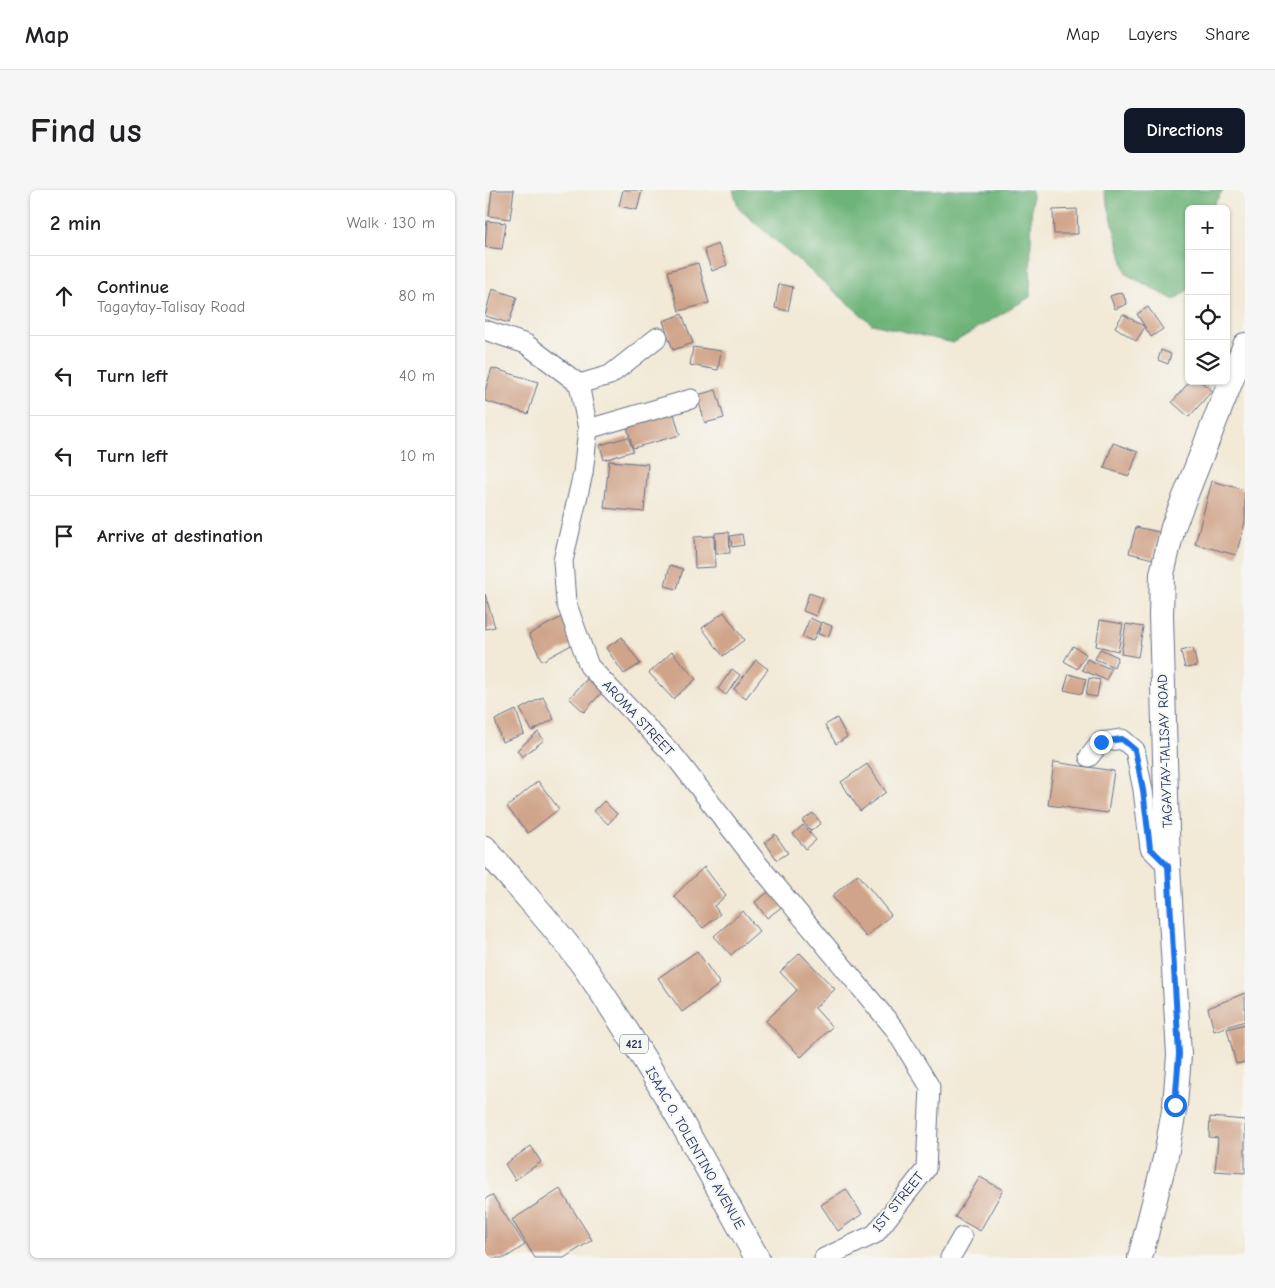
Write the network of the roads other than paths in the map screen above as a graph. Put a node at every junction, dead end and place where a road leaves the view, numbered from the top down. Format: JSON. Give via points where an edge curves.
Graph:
{"nodes":[{"id":1,"x":485,"y":330,"type":"edge"},
{"id":2,"x":657,"y":337,"type":"dead end"},
{"id":3,"x":1245,"y":345,"type":"edge"},
{"id":4,"x":579,"y":384,"type":"junction"},
{"id":5,"x":691,"y":399,"type":"dead end"},
{"id":6,"x":588,"y":429,"type":"junction"},
{"id":7,"x":1089,"y":757,"type":"dead end"},
{"id":8,"x":485,"y":848,"type":"edge"},
{"id":9,"x":1168,"y":866,"type":"junction"},
{"id":10,"x":930,"y":1087,"type":"joint"},
{"id":11,"x":962,"y":1237,"type":"dead end"},
{"id":12,"x":757,"y":1258,"type":"edge"},
{"id":13,"x":824,"y":1258,"type":"edge"},
{"id":14,"x":950,"y":1258,"type":"edge"},
{"id":15,"x":1140,"y":1258,"type":"edge"}],
"edges":[{"from":1,"to":4,"type":"street","via":[[526,344]]},
{"from":2,"to":4,"type":"street","via":[[610,375]]},
{"from":3,"to":9,"type":"main road","name":"TAGAYTAY-TALISAY ROAD","via":[[1173,527],[1162,574]]},
{"from":4,"to":6,"type":"street","name":"AROMA STREET"},
{"from":5,"to":6,"type":"street"},
{"from":6,"to":10,"type":"street","name":"AROMA STREET","via":[[583,473],[563,562],[567,602],[589,666],[676,758],[764,872],[894,1028]]},
{"from":7,"to":9,"type":"street","via":[[1101,742],[1122,739],[1135,750],[1150,848]]},
{"from":8,"to":12,"type":"main road","name":"ISAAC O. TOLENTINO AVENUE","number":"421","via":[[583,966],[613,1010],[710,1172]]},
{"from":9,"to":15,"type":"main road","name":"TAGAYTAY-TALISAY ROAD","via":[[1179,1054],[1175,1105],[1166,1155]]},
{"from":10,"to":13,"type":"street","name":"1ST STREET","via":[[926,1169],[875,1234]]},
{"from":11,"to":14,"type":"street"}]}
